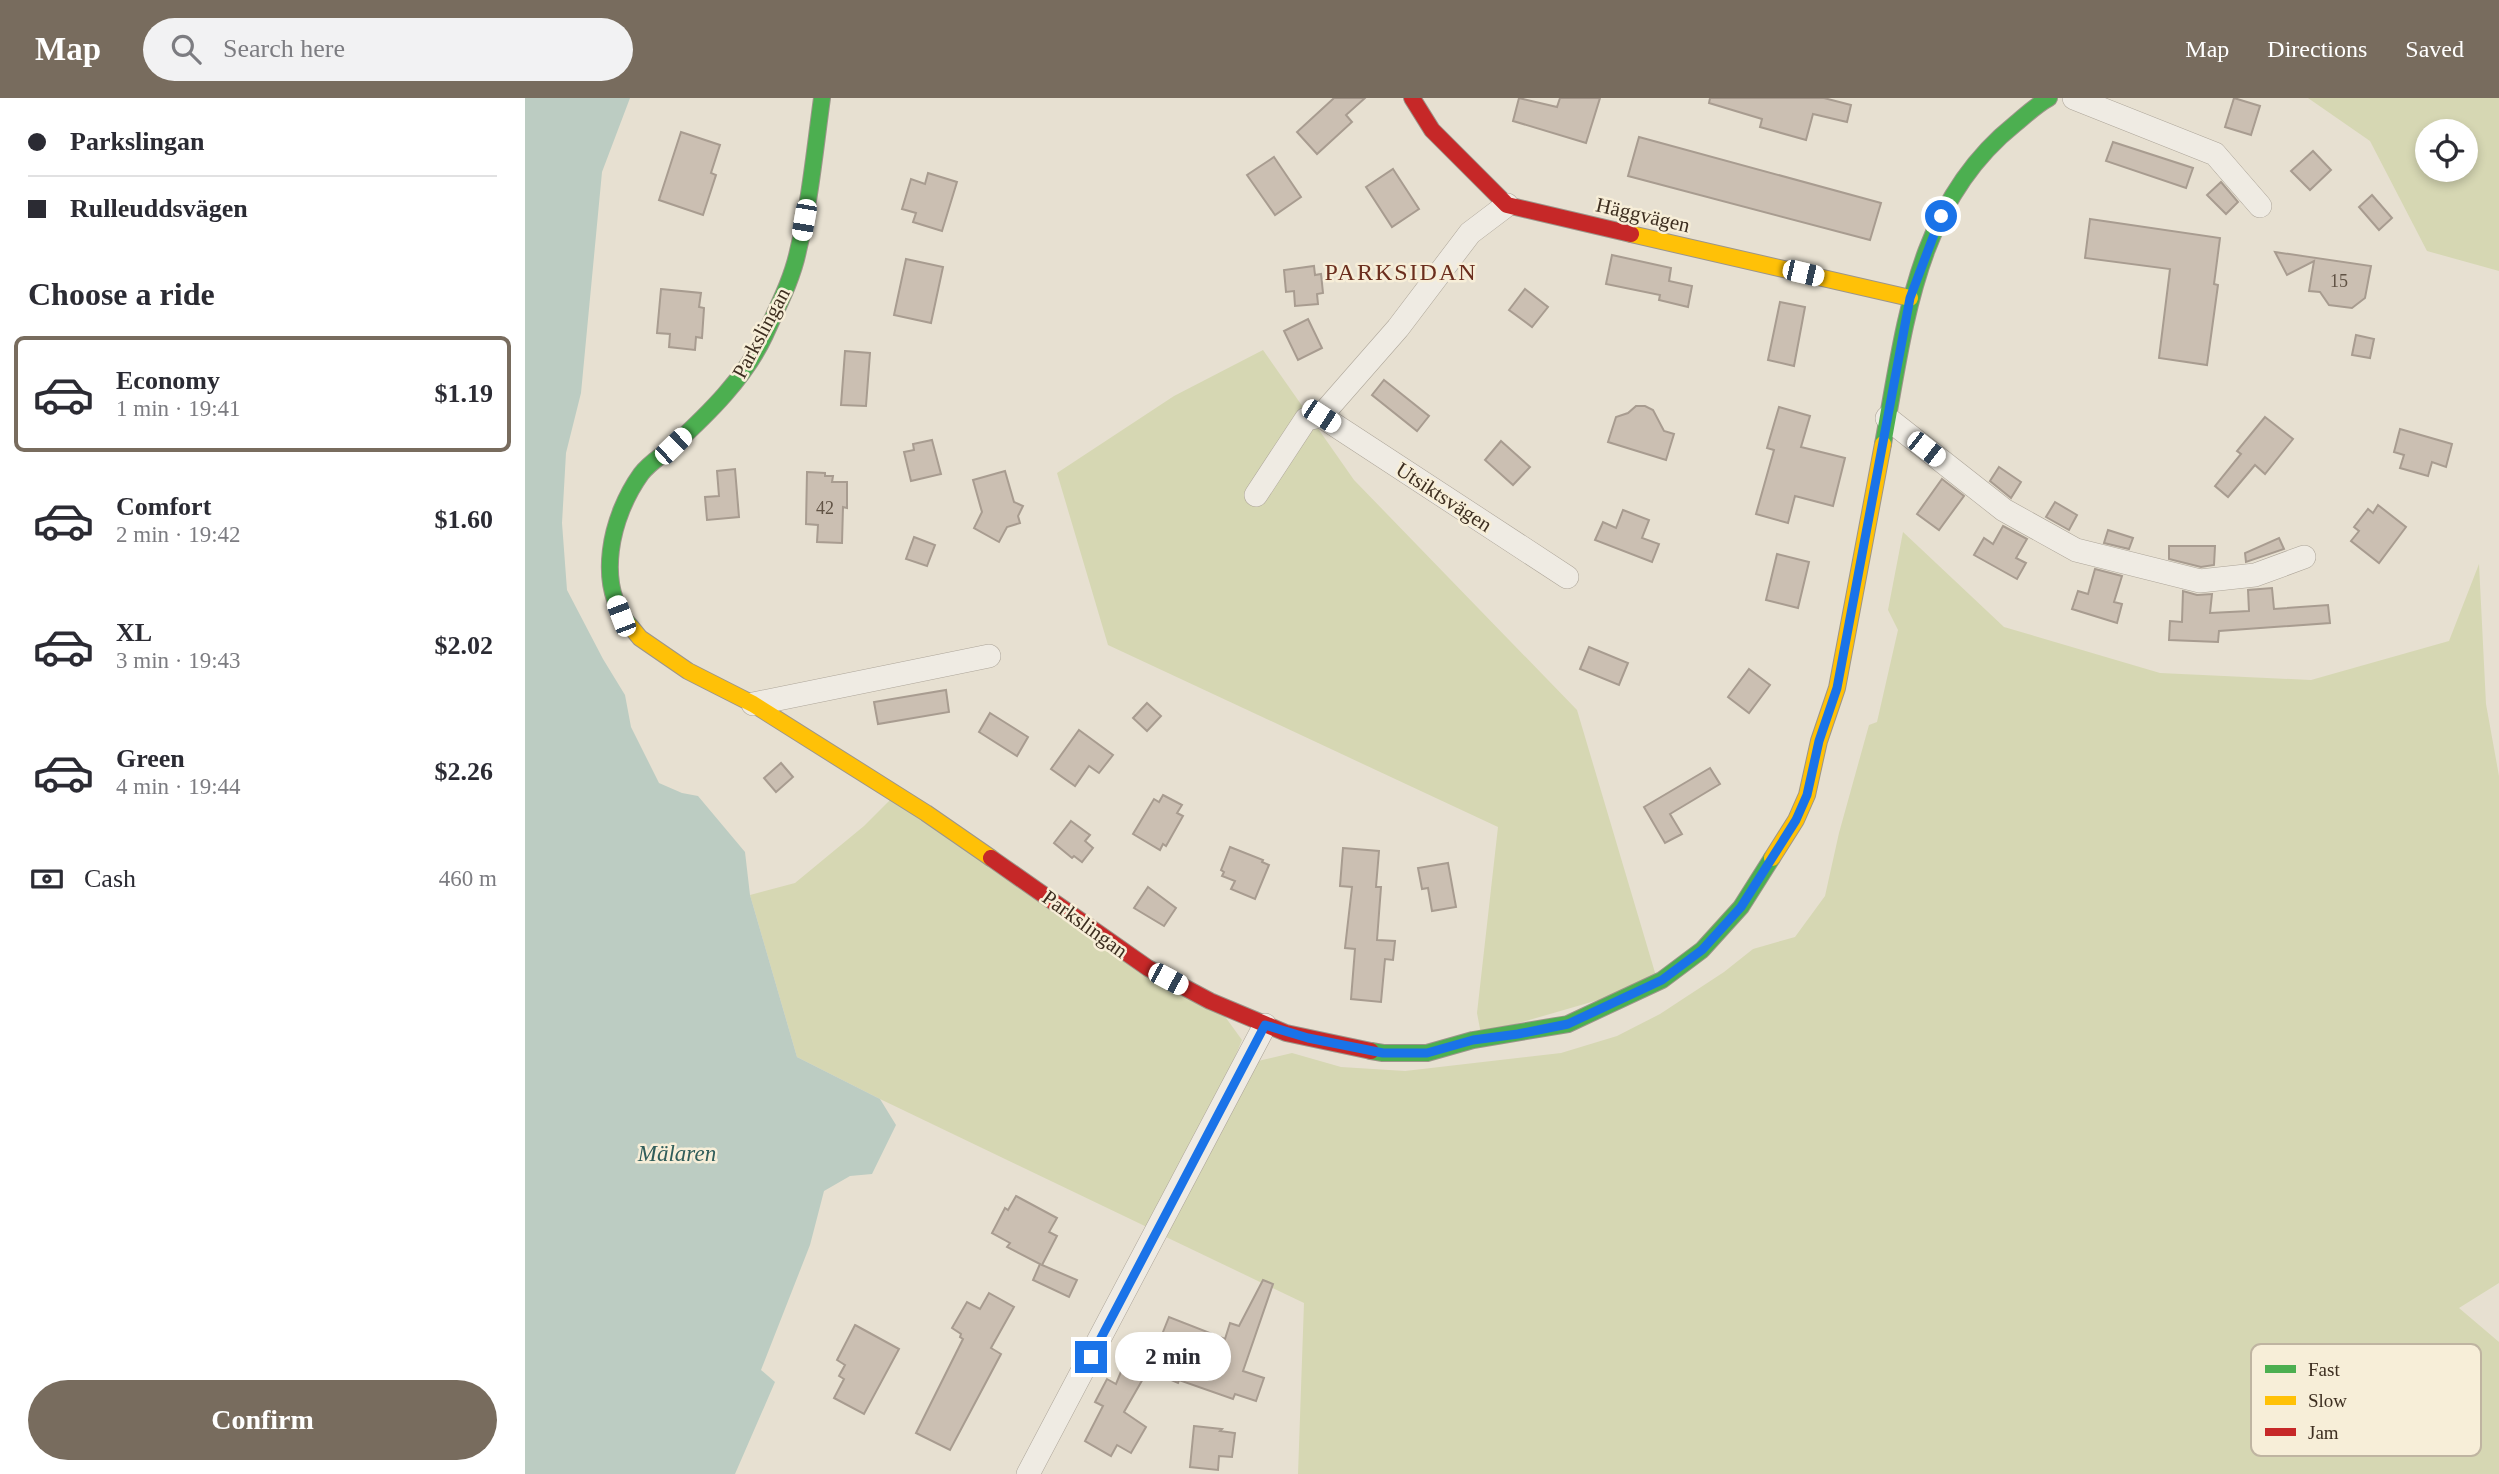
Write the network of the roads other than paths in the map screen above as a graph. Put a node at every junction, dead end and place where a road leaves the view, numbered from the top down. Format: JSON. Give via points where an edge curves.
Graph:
{"nodes":[{"id":1,"x":822,"y":98,"type":"edge"},
{"id":2,"x":1412,"y":98,"type":"edge"},
{"id":3,"x":2049,"y":98,"type":"edge"},
{"id":4,"x":2074,"y":98,"type":"edge"},
{"id":5,"x":1507,"y":205,"type":"junction"},
{"id":6,"x":2260,"y":206,"type":"dead end"},
{"id":7,"x":1910,"y":298,"type":"junction"},
{"id":8,"x":1321,"y":416,"type":"junction"},
{"id":9,"x":1887,"y":418,"type":"junction"},
{"id":10,"x":1256,"y":495,"type":"dead end"},
{"id":11,"x":2304,"y":557,"type":"dead end"},
{"id":12,"x":1567,"y":577,"type":"dead end"},
{"id":13,"x":989,"y":656,"type":"dead end"},
{"id":14,"x":753,"y":704,"type":"junction"},
{"id":15,"x":1265,"y":1025,"type":"junction"},
{"id":16,"x":1028,"y":1474,"type":"edge"}],
"edges":[{"from":1,"to":14,"type":"street","name":"Parkslingan","via":[[798,253],[763,339],[737,381],[642,472],[622,508],[610,566],[611,590],[621,616],[640,638],[688,671]]},
{"from":2,"to":5,"type":"street","via":[[1432,130]]},
{"from":3,"to":7,"type":"street","name":"Parkslingan","via":[[1996,138],[1968,170],[1941,216]]},
{"from":4,"to":6,"type":"street","via":[[2215,154]]},
{"from":5,"to":7,"type":"street","name":"Häggvägen"},
{"from":5,"to":8,"type":"street","via":[[1470,233],[1398,328]]},
{"from":7,"to":9,"type":"street","name":"Parkslingan"},
{"from":8,"to":10,"type":"street","via":[[1305,419]]},
{"from":8,"to":12,"type":"street","name":"Utsiktsvägen"},
{"from":9,"to":11,"type":"street","via":[[2004,510],[2076,550],[2200,581],[2255,575]]},
{"from":9,"to":15,"type":"street","name":"Parkslingan","via":[[1837,688],[1807,795],[1741,907],[1702,950],[1662,980],[1568,1024],[1427,1053],[1383,1053]]},
{"from":13,"to":14,"type":"street"},
{"from":14,"to":15,"type":"street","name":"Parkslingan","via":[[926,813],[1148,968]]},
{"from":15,"to":16,"type":"street"}]}
